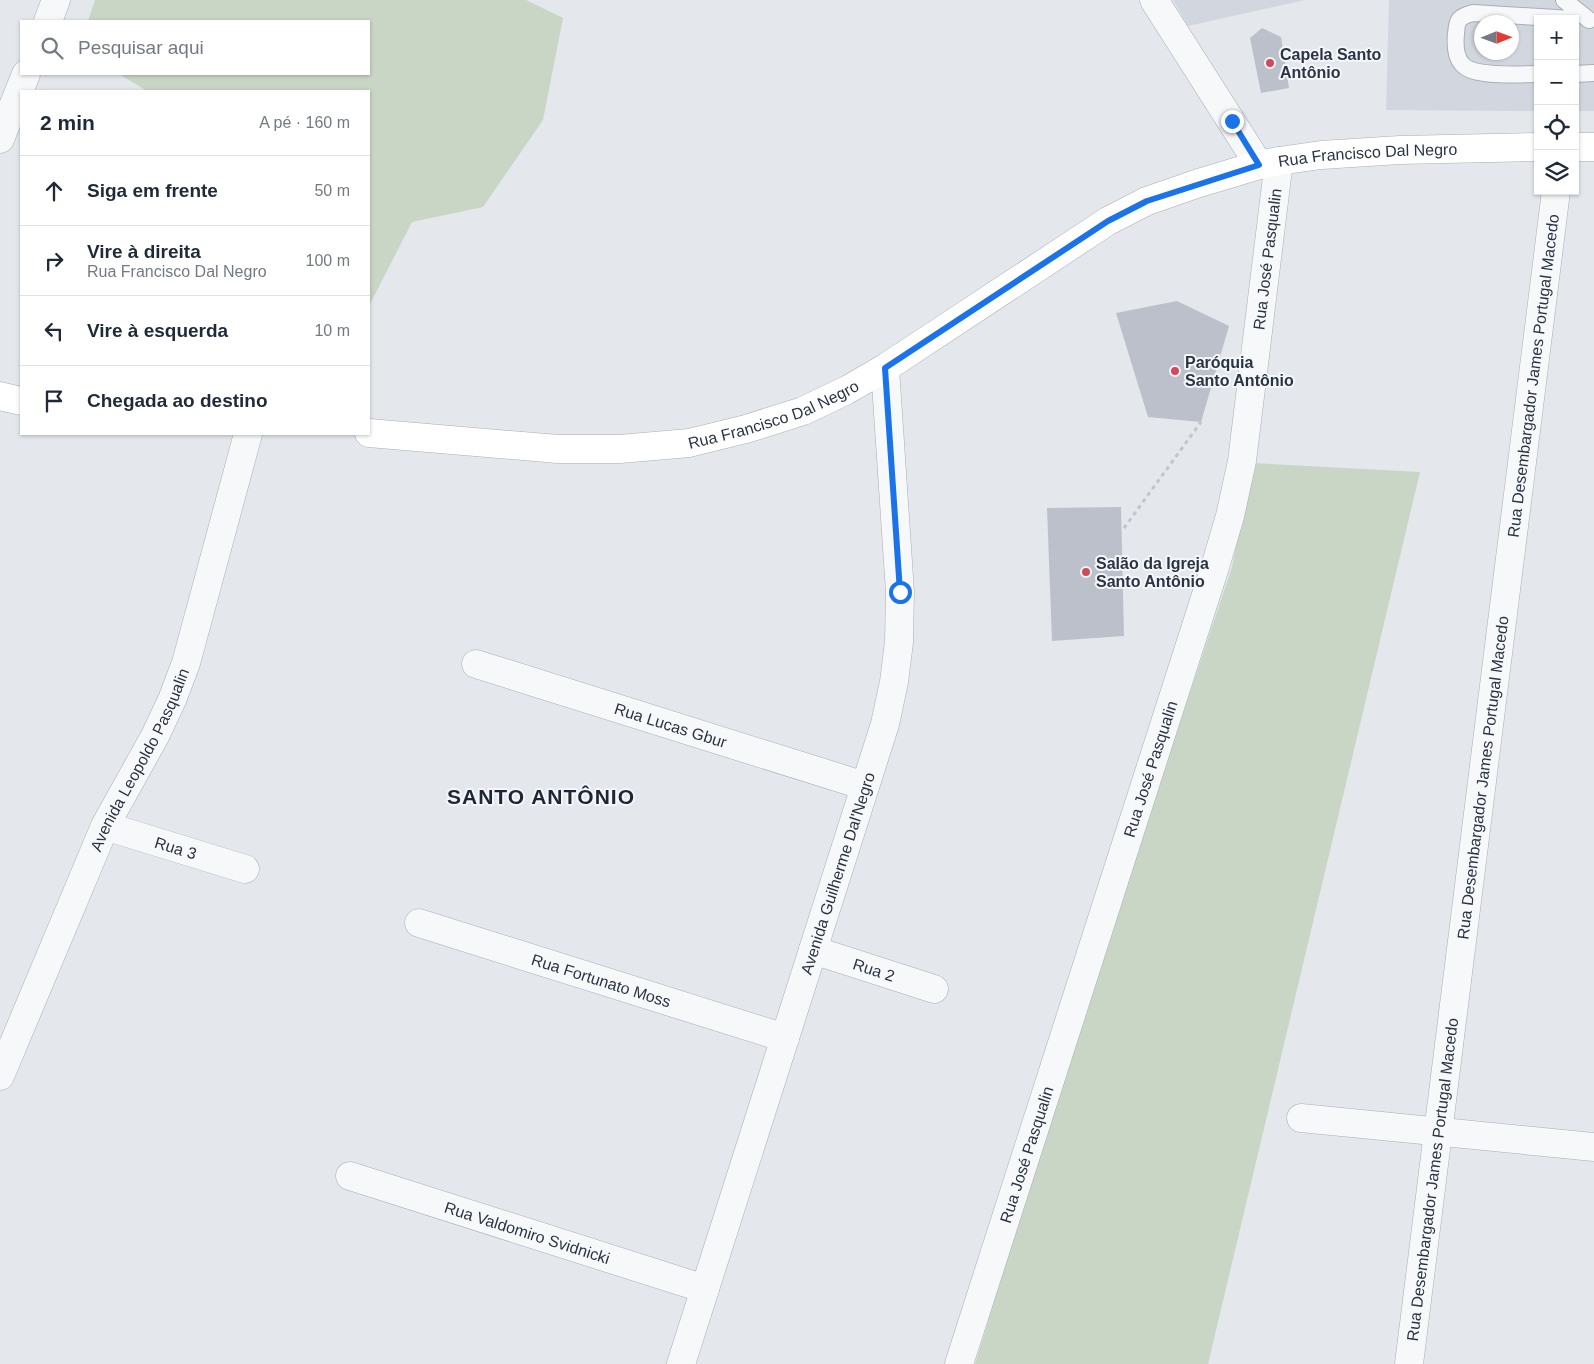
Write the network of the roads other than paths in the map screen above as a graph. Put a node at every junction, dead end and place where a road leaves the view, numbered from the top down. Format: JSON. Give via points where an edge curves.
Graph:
{"nodes":[{"id":1,"x":56,"y":0,"type":"edge"},
{"id":2,"x":1154,"y":0,"type":"edge"},
{"id":3,"x":1564,"y":0,"type":"edge"},
{"id":4,"x":1534,"y":17,"type":"edge"},
{"id":5,"x":48,"y":20,"type":"edge"},
{"id":6,"x":1586,"y":20,"type":"edge"},
{"id":7,"x":1594,"y":73,"type":"edge"},
{"id":8,"x":1534,"y":74,"type":"edge"},
{"id":9,"x":1579,"y":74,"type":"edge"},
{"id":10,"x":26,"y":75,"type":"edge"},
{"id":11,"x":0,"y":139,"type":"edge"},
{"id":12,"x":1534,"y":147,"type":"edge"},
{"id":13,"x":1579,"y":147,"type":"edge"},
{"id":14,"x":1594,"y":147,"type":"edge"},
{"id":15,"x":1269,"y":163,"type":"junction"},
{"id":16,"x":1555,"y":195,"type":"edge"},
{"id":17,"x":885,"y":368,"type":"junction"},
{"id":18,"x":0,"y":396,"type":"edge"},
{"id":19,"x":20,"y":401,"type":"edge"},
{"id":20,"x":370,"y":433,"type":"edge"},
{"id":21,"x":248,"y":435,"type":"edge"},
{"id":22,"x":476,"y":664,"type":"dead end"},
{"id":23,"x":865,"y":786,"type":"junction"},
{"id":24,"x":105,"y":826,"type":"junction"},
{"id":25,"x":245,"y":869,"type":"dead end"},
{"id":26,"x":418,"y":923,"type":"dead end"},
{"id":27,"x":813,"y":950,"type":"junction"},
{"id":28,"x":934,"y":989,"type":"dead end"},
{"id":29,"x":785,"y":1038,"type":"junction"},
{"id":30,"x":0,"y":1076,"type":"edge"},
{"id":31,"x":1301,"y":1118,"type":"dead end"},
{"id":32,"x":1438,"y":1131,"type":"junction"},
{"id":33,"x":1594,"y":1148,"type":"edge"},
{"id":34,"x":350,"y":1176,"type":"dead end"},
{"id":35,"x":705,"y":1289,"type":"junction"},
{"id":36,"x":681,"y":1364,"type":"edge"},
{"id":37,"x":959,"y":1364,"type":"edge"},
{"id":38,"x":1409,"y":1364,"type":"edge"}],
"edges":[{"from":1,"to":5,"type":"street"},
{"from":2,"to":15,"type":"street"},
{"from":3,"to":6,"type":"lane"},
{"from":4,"to":8,"type":"lane","via":[[1473,13],[1463,16],[1456,23],[1455,49],[1462,65],[1477,73]]},
{"from":7,"to":9,"type":"lane"},
{"from":10,"to":11,"type":"street"},
{"from":12,"to":15,"type":"street","name":"Rua Francisco Dal Negro","via":[[1400,150],[1321,155]]},
{"from":13,"to":14,"type":"street"},
{"from":15,"to":17,"type":"street","name":"Rua Francisco Dal Negro","via":[[1147,201],[1108,221]]},
{"from":15,"to":37,"type":"street","name":"Rua José Pasqualin","via":[[1242,461],[1230,516]]},
{"from":16,"to":32,"type":"street","name":"Rua Desembargador James Portugal Macedo"},
{"from":17,"to":20,"type":"street","name":"Rua Francisco Dal Negro","via":[[803,411],[689,443],[620,449],[558,449]]},
{"from":17,"to":23,"type":"street","name":"Avenida Guilherme Dal'Negro","via":[[900,592],[899,642],[885,724]]},
{"from":18,"to":19,"type":"street"},
{"from":21,"to":24,"type":"street","name":"Avenida Leopoldo Pasqualin","via":[[184,670],[155,736]]},
{"from":22,"to":23,"type":"street","name":"Rua Lucas Gbur"},
{"from":23,"to":27,"type":"street","name":"Avenida Guilherme Dal'Negro"},
{"from":24,"to":25,"type":"street","name":"Rua 3"},
{"from":24,"to":30,"type":"street","name":"Avenida Leopoldo Pasqualin"},
{"from":26,"to":29,"type":"street","name":"Rua Fortunato Moss"},
{"from":27,"to":28,"type":"street","name":"Rua 2"},
{"from":27,"to":29,"type":"street","name":"Avenida Guilherme Dal'Negro"},
{"from":29,"to":35,"type":"street","name":"Avenida Guilherme Dal'Negro"},
{"from":31,"to":32,"type":"street"},
{"from":32,"to":33,"type":"street"},
{"from":32,"to":38,"type":"street","name":"Rua Desembargador James Portugal Macedo"},
{"from":34,"to":35,"type":"street","name":"Rua Valdomiro Svidnicki"},
{"from":35,"to":36,"type":"street","name":"Avenida Guilherme Dal'Negro"}]}
